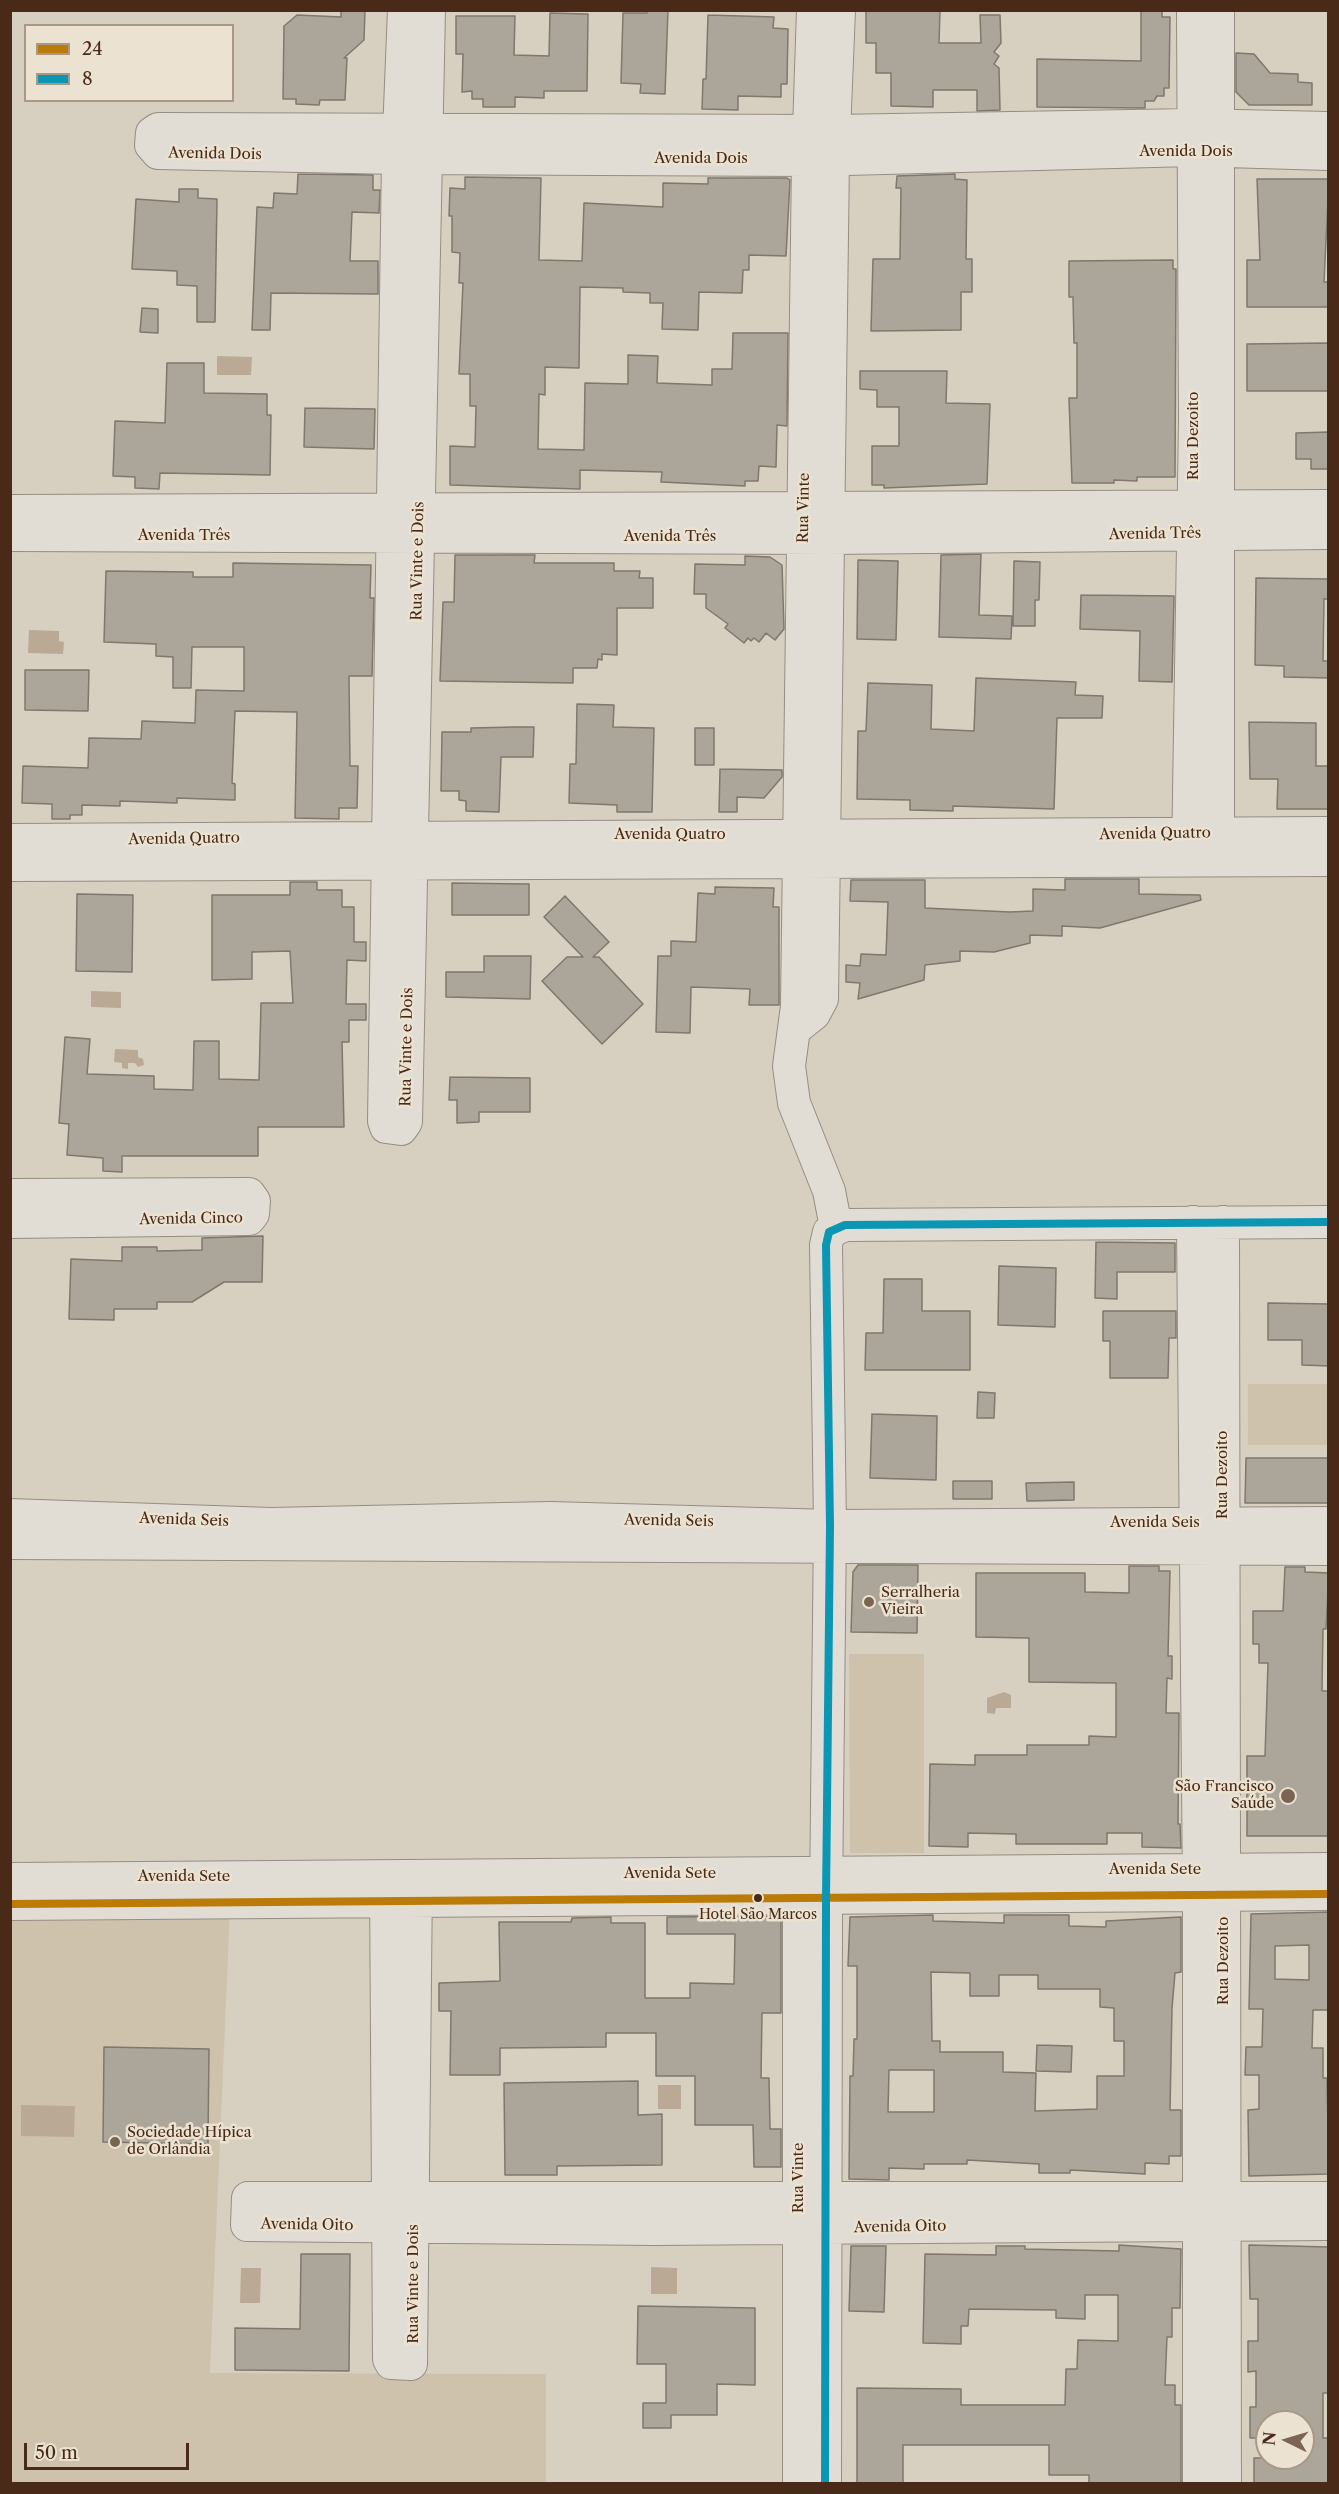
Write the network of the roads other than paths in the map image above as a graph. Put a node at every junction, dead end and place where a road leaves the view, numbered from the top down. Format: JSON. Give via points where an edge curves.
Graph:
{"nodes":[{"id":1,"x":404,"y":10,"type":"edge"},
{"id":2,"x":429,"y":10,"type":"edge"},
{"id":3,"x":813,"y":10,"type":"edge"},
{"id":4,"x":839,"y":10,"type":"edge"},
{"id":5,"x":1193,"y":10,"type":"edge"},
{"id":6,"x":1218,"y":10,"type":"edge"},
{"id":7,"x":1329,"y":128,"type":"edge"},
{"id":8,"x":1205,"y":138,"type":"junction"},
{"id":9,"x":412,"y":145,"type":"junction"},
{"id":10,"x":821,"y":145,"type":"junction"},
{"id":11,"x":1329,"y":154,"type":"edge"},
{"id":12,"x":1329,"y":506,"type":"edge"},
{"id":13,"x":10,"y":511,"type":"edge"},
{"id":14,"x":1206,"y":520,"type":"junction"},
{"id":15,"x":406,"y":523,"type":"junction"},
{"id":16,"x":817,"y":523,"type":"junction"},
{"id":17,"x":1329,"y":533,"type":"edge"},
{"id":18,"x":10,"y":535,"type":"edge"},
{"id":19,"x":1329,"y":833,"type":"edge"},
{"id":20,"x":10,"y":840,"type":"edge"},
{"id":21,"x":1203,"y":847,"type":"junction"},
{"id":22,"x":812,"y":848,"type":"junction"},
{"id":23,"x":400,"y":850,"type":"junction"},
{"id":24,"x":1329,"y":860,"type":"edge"},
{"id":25,"x":10,"y":865,"type":"edge"},
{"id":26,"x":10,"y":1195,"type":"edge"},
{"id":27,"x":10,"y":1222,"type":"edge"},
{"id":28,"x":1208,"y":1222,"type":"junction"},
{"id":29,"x":1329,"y":1222,"type":"edge"},
{"id":30,"x":833,"y":1230,"type":"junction"},
{"id":31,"x":10,"y":1515,"type":"edge"},
{"id":32,"x":1329,"y":1523,"type":"edge"},
{"id":33,"x":1209,"y":1535,"type":"junction"},
{"id":34,"x":830,"y":1536,"type":"junction"},
{"id":35,"x":10,"y":1543,"type":"edge"},
{"id":36,"x":1329,"y":1549,"type":"edge"},
{"id":37,"x":1329,"y":1869,"type":"edge"},
{"id":38,"x":10,"y":1879,"type":"edge"},
{"id":39,"x":1211,"y":1882,"type":"junction"},
{"id":40,"x":813,"y":1885,"type":"junction"},
{"id":41,"x":401,"y":1888,"type":"junction"},
{"id":42,"x":1329,"y":1894,"type":"edge"},
{"id":43,"x":10,"y":1904,"type":"edge"},
{"id":44,"x":1329,"y":2198,"type":"edge"},
{"id":45,"x":248,"y":2211,"type":"dead end"},
{"id":46,"x":401,"y":2212,"type":"junction"},
{"id":47,"x":1211,"y":2212,"type":"junction"},
{"id":48,"x":812,"y":2214,"type":"junction"},
{"id":49,"x":1329,"y":2224,"type":"edge"},
{"id":50,"x":799,"y":2484,"type":"edge"},
{"id":51,"x":825,"y":2484,"type":"edge"},
{"id":52,"x":1199,"y":2484,"type":"edge"},
{"id":53,"x":1225,"y":2484,"type":"edge"}],
"edges":[{"from":1,"to":9,"type":"street","name":"Rua Vinte e Dois"},
{"from":2,"to":9,"type":"street","name":"Rua Vinte e Dois"},
{"from":3,"to":10,"type":"street","name":"Rua Vinte"},
{"from":4,"to":10,"type":"street","name":"Rua Vinte"},
{"from":5,"to":8,"type":"street","name":"Rua Dezoito"},
{"from":6,"to":8,"type":"street","name":"Rua Dezoito"},
{"from":7,"to":8,"type":"street","name":"Avenida Dois"},
{"from":8,"to":10,"type":"street","name":"Avenida Dois"},
{"from":8,"to":11,"type":"street","name":"Avenida Dois"},
{"from":8,"to":14,"type":"street","name":"Rua Dezoito","via":[[1220,262]]},
{"from":9,"to":9,"type":"street","name":"Avenida Dois","via":[[158,129],[152,133],[151,145],[158,153]]},
{"from":9,"to":10,"type":"street","name":"Avenida Dois"},
{"from":9,"to":15,"type":"street","name":"Rua Vinte e Dois"},
{"from":10,"to":16,"type":"street","name":"Rua Vinte"},
{"from":12,"to":14,"type":"street","name":"Avenida Três"},
{"from":13,"to":15,"type":"street","name":"Avenida Três"},
{"from":14,"to":16,"type":"street","name":"Avenida Três"},
{"from":14,"to":17,"type":"street","name":"Avenida Três"},
{"from":14,"to":21,"type":"street","name":"Rua Dezoito"},
{"from":15,"to":16,"type":"street","name":"Avenida Três"},
{"from":15,"to":18,"type":"street","name":"Avenida Três"},
{"from":15,"to":23,"type":"street","name":"Rua Vinte e Dois"},
{"from":16,"to":22,"type":"street","name":"Rua Vinte"},
{"from":19,"to":21,"type":"street","name":"Avenida Quatro"},
{"from":20,"to":23,"type":"street","name":"Avenida Quatro"},
{"from":21,"to":22,"type":"street","name":"Avenida Quatro"},
{"from":21,"to":24,"type":"street","name":"Avenida Quatro"},
{"from":22,"to":23,"type":"street","name":"Avenida Quatro"},
{"from":22,"to":30,"type":"street","name":"Rua Vinte","via":[[804,1012],[789,1066],[794,1103],[829,1191]]},
{"from":23,"to":23,"type":"street","name":"Rua Vinte e Dois","via":[[384,1121],[386,1127],[401,1129],[406,1122]]},
{"from":23,"to":25,"type":"street","name":"Avenida Quatro"},
{"from":26,"to":27,"type":"street","name":"Avenida Cinco","via":[[249,1194],[254,1201],[249,1219]]},
{"from":28,"to":29,"type":"street"},
{"from":28,"to":30,"type":"street"},
{"from":28,"to":33,"type":"street","name":"Rua Dezoito"},
{"from":30,"to":34,"type":"street","name":"Rua Vinte","via":[[826,1245]]},
{"from":31,"to":34,"type":"street","name":"Avenida Seis","via":[[271,1524],[551,1518]]},
{"from":32,"to":33,"type":"street","name":"Avenida Seis"},
{"from":33,"to":34,"type":"street","name":"Avenida Seis"},
{"from":33,"to":36,"type":"street","name":"Avenida Seis"},
{"from":33,"to":39,"type":"street","name":"Rua Dezoito"},
{"from":34,"to":35,"type":"street","name":"Avenida Seis"},
{"from":34,"to":40,"type":"street","name":"Rua Vinte"},
{"from":37,"to":39,"type":"street","name":"Avenida Sete"},
{"from":38,"to":41,"type":"street","name":"Avenida Sete"},
{"from":39,"to":40,"type":"street","name":"Avenida Sete"},
{"from":39,"to":42,"type":"street","name":"Avenida Sete"},
{"from":39,"to":47,"type":"street","name":"Rua Dezoito"},
{"from":40,"to":41,"type":"street","name":"Avenida Sete"},
{"from":40,"to":48,"type":"street","name":"Rua Vinte"},
{"from":41,"to":43,"type":"street","name":"Avenida Sete"},
{"from":41,"to":46,"type":"street"},
{"from":44,"to":47,"type":"street","name":"Avenida Oito"},
{"from":45,"to":46,"type":"street","name":"Avenida Oito"},
{"from":46,"to":48,"type":"street","name":"Avenida Oito"},
{"from":47,"to":48,"type":"street","name":"Avenida Oito"},
{"from":47,"to":49,"type":"street","name":"Avenida Oito"},
{"from":47,"to":52,"type":"street","name":"Rua Dezoito"},
{"from":47,"to":53,"type":"street","name":"Rua Dezoito"},
{"from":48,"to":50,"type":"street","name":"Rua Vinte"},
{"from":48,"to":51,"type":"street","name":"Rua Vinte"}]}
